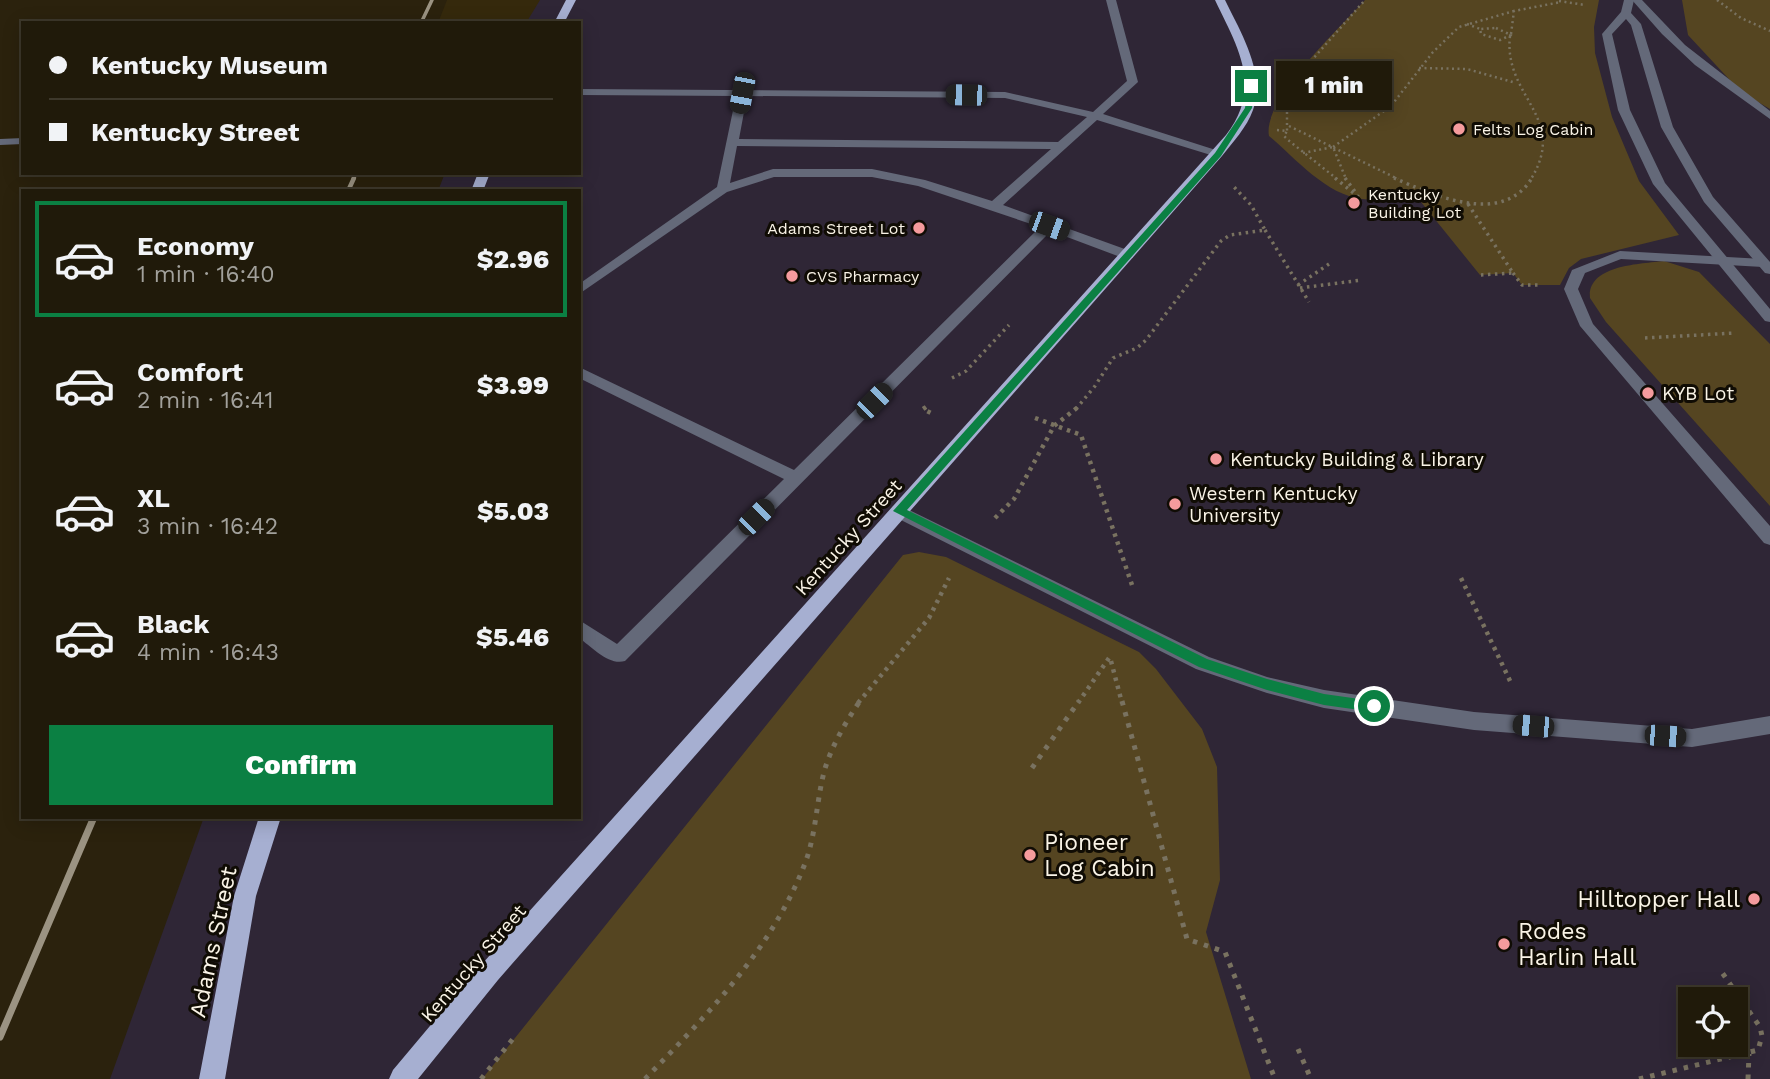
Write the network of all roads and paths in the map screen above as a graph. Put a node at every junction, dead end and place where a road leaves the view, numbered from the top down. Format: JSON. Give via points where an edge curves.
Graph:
{"nodes":[{"id":1,"x":572,"y":0,"type":"edge"},
{"id":2,"x":1111,"y":0,"type":"edge"},
{"id":3,"x":1220,"y":0,"type":"edge"},
{"id":4,"x":1365,"y":0,"type":"edge"},
{"id":5,"x":1555,"y":0,"type":"edge"},
{"id":6,"x":1637,"y":0,"type":"edge"},
{"id":7,"x":1717,"y":0,"type":"edge"},
{"id":8,"x":1561,"y":2,"type":"edge"},
{"id":9,"x":1586,"y":6,"type":"dead end"},
{"id":10,"x":1627,"y":6,"type":"edge"},
{"id":11,"x":1514,"y":11,"type":"junction"},
{"id":12,"x":560,"y":21,"type":"edge"},
{"id":13,"x":1466,"y":24,"type":"junction"},
{"id":14,"x":1480,"y":29,"type":"junction"},
{"id":15,"x":1770,"y":32,"type":"edge"},
{"id":16,"x":1511,"y":36,"type":"junction"},
{"id":17,"x":1419,"y":68,"type":"junction"},
{"id":18,"x":1517,"y":83,"type":"junction"},
{"id":19,"x":1287,"y":88,"type":"dead end"},
{"id":20,"x":581,"y":92,"type":"edge"},
{"id":21,"x":742,"y":93,"type":"junction"},
{"id":22,"x":1097,"y":116,"type":"junction"},
{"id":23,"x":1770,"y":116,"type":"edge"},
{"id":24,"x":1489,"y":125,"type":"dead end"},
{"id":25,"x":1289,"y":127,"type":"dead end"},
{"id":26,"x":1267,"y":129,"type":"dead end"},
{"id":27,"x":1544,"y":136,"type":"junction"},
{"id":28,"x":21,"y":141,"type":"edge"},
{"id":29,"x":0,"y":142,"type":"edge"},
{"id":30,"x":733,"y":142,"type":"junction"},
{"id":31,"x":1063,"y":146,"type":"junction"},
{"id":32,"x":1333,"y":147,"type":"junction"},
{"id":33,"x":1303,"y":153,"type":"junction"},
{"id":34,"x":1218,"y":154,"type":"junction"},
{"id":35,"x":1204,"y":170,"type":"junction"},
{"id":36,"x":723,"y":189,"type":"junction"},
{"id":37,"x":1468,"y":204,"type":"junction"},
{"id":38,"x":994,"y":206,"type":"junction"},
{"id":39,"x":1049,"y":226,"type":"junction"},
{"id":40,"x":1265,"y":230,"type":"junction"},
{"id":41,"x":1128,"y":255,"type":"junction"},
{"id":42,"x":1722,"y":260,"type":"junction"},
{"id":43,"x":1329,"y":264,"type":"dead end"},
{"id":44,"x":1767,"y":266,"type":"edge"},
{"id":45,"x":1480,"y":275,"type":"dead end"},
{"id":46,"x":1362,"y":280,"type":"dead end"},
{"id":47,"x":1299,"y":287,"type":"junction"},
{"id":48,"x":581,"y":289,"type":"edge"},
{"id":49,"x":1309,"y":302,"type":"dead end"},
{"id":50,"x":1770,"y":318,"type":"edge"},
{"id":51,"x":1746,"y":333,"type":"dead end"},
{"id":52,"x":1635,"y":338,"type":"dead end"},
{"id":53,"x":581,"y":373,"type":"edge"},
{"id":54,"x":998,"y":402,"type":"junction"},
{"id":55,"x":1055,"y":426,"type":"junction"},
{"id":56,"x":796,"y":478,"type":"junction"},
{"id":57,"x":899,"y":511,"type":"junction"},
{"id":58,"x":990,"y":522,"type":"dead end"},
{"id":59,"x":1770,"y":538,"type":"edge"},
{"id":60,"x":954,"y":570,"type":"dead end"},
{"id":61,"x":1461,"y":578,"type":"dead end"},
{"id":62,"x":1132,"y":587,"type":"dead end"},
{"id":63,"x":581,"y":629,"type":"edge"},
{"id":64,"x":1114,"y":649,"type":"dead end"},
{"id":65,"x":1110,"y":657,"type":"junction"},
{"id":66,"x":1770,"y":725,"type":"edge"},
{"id":67,"x":1533,"y":726,"type":"junction"},
{"id":68,"x":1032,"y":768,"type":"dead end"},
{"id":69,"x":269,"y":819,"type":"edge"},
{"id":70,"x":1721,"y":971,"type":"dead end"},
{"id":71,"x":516,"y":1035,"type":"dead end"},
{"id":72,"x":1298,"y":1049,"type":"dead end"},
{"id":73,"x":1749,"y":1054,"type":"junction"},
{"id":74,"x":212,"y":1079,"type":"edge"},
{"id":75,"x":402,"y":1079,"type":"edge"},
{"id":76,"x":481,"y":1079,"type":"edge"},
{"id":77,"x":645,"y":1079,"type":"edge"},
{"id":78,"x":1275,"y":1079,"type":"edge"},
{"id":79,"x":1311,"y":1079,"type":"edge"},
{"id":80,"x":1639,"y":1079,"type":"edge"},
{"id":81,"x":1748,"y":1079,"type":"edge"}],
"edges":[{"from":1,"to":12,"type":"main road"},
{"from":2,"to":22,"type":"street","via":[[1133,82]]},
{"from":3,"to":34,"type":"main road","name":"Kentucky Street","via":[[1248,65],[1251,86],[1248,108]]},
{"from":4,"to":19,"type":"path"},
{"from":5,"to":8,"type":"path"},
{"from":6,"to":23,"type":"street","via":[[1650,17],[1733,90]]},
{"from":7,"to":15,"type":"path"},
{"from":8,"to":9,"type":"path"},
{"from":8,"to":11,"type":"path"},
{"from":10,"to":42,"type":"street","via":[[1607,34],[1624,110],[1659,184]]},
{"from":10,"to":44,"type":"street","via":[[1667,127],[1707,199]]},
{"from":11,"to":13,"type":"path"},
{"from":11,"to":16,"type":"path"},
{"from":13,"to":14,"type":"path"},
{"from":13,"to":17,"type":"path","via":[[1450,34]]},
{"from":14,"to":16,"type":"path","via":[[1496,28]]},
{"from":14,"to":16,"type":"path","via":[[1492,38]]},
{"from":16,"to":18,"type":"path","via":[[1508,62]]},
{"from":17,"to":18,"type":"path","via":[[1467,69]]},
{"from":17,"to":32,"type":"path","via":[[1391,106]]},
{"from":18,"to":27,"type":"path"},
{"from":20,"to":21,"type":"street"},
{"from":21,"to":22,"type":"street","via":[[1005,95]]},
{"from":21,"to":30,"type":"street"},
{"from":22,"to":31,"type":"street"},
{"from":22,"to":34,"type":"street"},
{"from":24,"to":27,"type":"path"},
{"from":25,"to":32,"type":"path"},
{"from":26,"to":33,"type":"path","via":[[1287,131],[1284,136]]},
{"from":27,"to":37,"type":"path","via":[[1541,159],[1524,188],[1490,202]]},
{"from":28,"to":29,"type":"street"},
{"from":30,"to":31,"type":"street"},
{"from":30,"to":36,"type":"street"},
{"from":31,"to":38,"type":"street"},
{"from":32,"to":33,"type":"path"},
{"from":32,"to":33,"type":"path","via":[[1343,175],[1360,199]]},
{"from":32,"to":37,"type":"path","via":[[1417,188]]},
{"from":34,"to":35,"type":"main road","name":"Kentucky Street"},
{"from":35,"to":40,"type":"path","via":[[1238,191]]},
{"from":35,"to":41,"type":"main road","name":"Kentucky Street"},
{"from":36,"to":38,"type":"street","via":[[773,173],[872,173]]},
{"from":36,"to":48,"type":"street"},
{"from":37,"to":45,"type":"path","via":[[1513,273]]},
{"from":38,"to":39,"type":"street"},
{"from":39,"to":41,"type":"street"},
{"from":39,"to":56,"type":"street"},
{"from":40,"to":47,"type":"path"},
{"from":40,"to":55,"type":"path","via":[[1230,235],[1221,241],[1146,340],[1113,358],[1075,411]]},
{"from":41,"to":54,"type":"main road","name":"Kentucky Street"},
{"from":42,"to":44,"type":"street"},
{"from":42,"to":50,"type":"street"},
{"from":42,"to":59,"type":"street","via":[[1620,255],[1578,270],[1571,289],[1587,326]]},
{"from":43,"to":47,"type":"path"},
{"from":46,"to":47,"type":"path"},
{"from":47,"to":49,"type":"path"},
{"from":51,"to":52,"type":"path"},
{"from":53,"to":56,"type":"street"},
{"from":54,"to":55,"type":"path"},
{"from":54,"to":57,"type":"main road","name":"Kentucky Street"},
{"from":55,"to":58,"type":"path","via":[[1014,499]]},
{"from":55,"to":62,"type":"path","via":[[1081,435]]},
{"from":56,"to":63,"type":"street","via":[[618,654]]},
{"from":57,"to":67,"type":"street","via":[[1203,663],[1267,685],[1324,699]]},
{"from":57,"to":75,"type":"main road","name":"Kentucky Street","via":[[490,972]]},
{"from":60,"to":77,"type":"path","via":[[933,616],[861,696],[834,745],[805,866],[775,925],[734,981]]},
{"from":61,"to":67,"type":"path"},
{"from":64,"to":65,"type":"path"},
{"from":65,"to":68,"type":"path"},
{"from":65,"to":78,"type":"path","via":[[1186,939],[1225,953]]},
{"from":66,"to":67,"type":"street","via":[[1692,738]]},
{"from":69,"to":74,"type":"main road","name":"Adams Street","via":[[245,896]]},
{"from":70,"to":73,"type":"path","via":[[1760,1027],[1762,1044]]},
{"from":71,"to":76,"type":"path"},
{"from":72,"to":79,"type":"path"},
{"from":73,"to":80,"type":"path"},
{"from":73,"to":81,"type":"path"}]}
